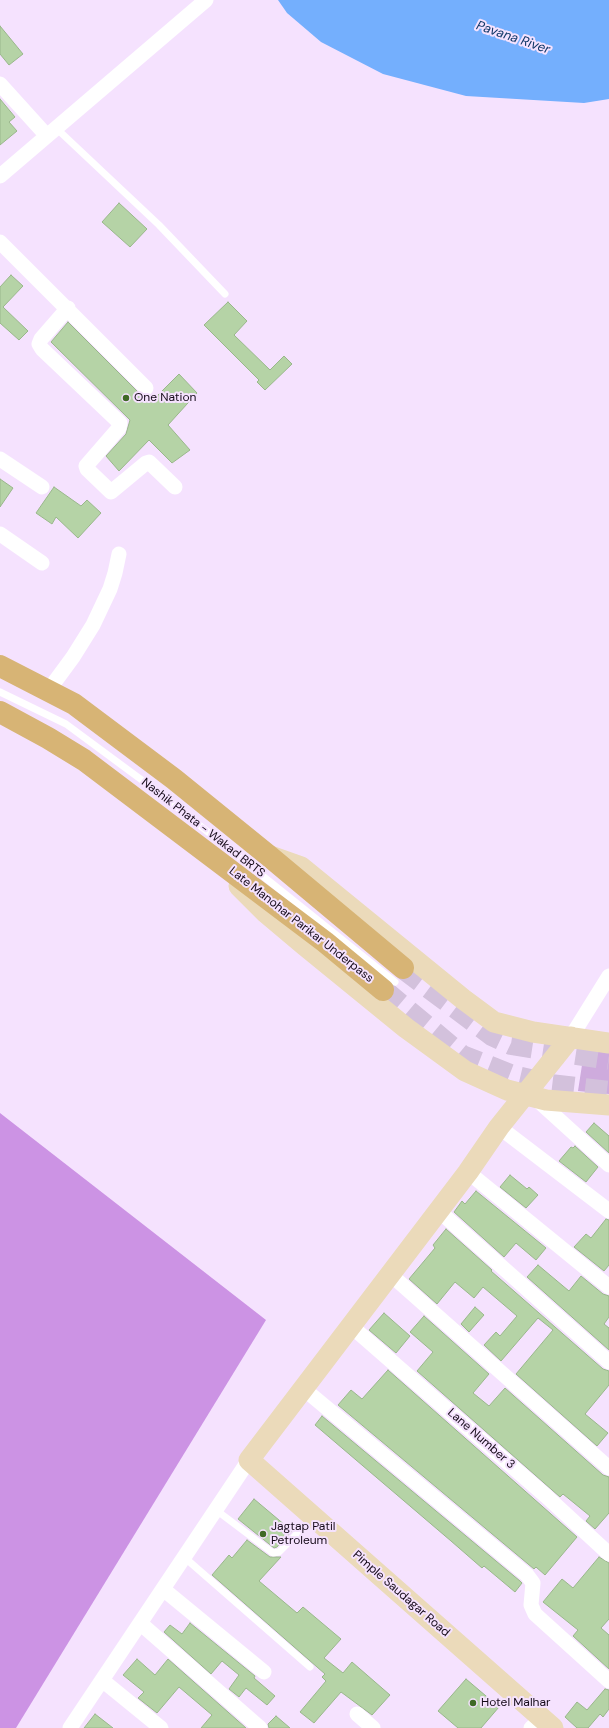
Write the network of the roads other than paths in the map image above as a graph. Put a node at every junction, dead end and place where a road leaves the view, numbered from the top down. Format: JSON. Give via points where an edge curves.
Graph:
{"nodes":[{"id":1,"x":206,"y":0,"type":"edge"},
{"id":2,"x":0,"y":84,"type":"edge"},
{"id":3,"x":52,"y":132,"type":"junction"},
{"id":4,"x":0,"y":176,"type":"edge"},
{"id":5,"x":0,"y":242,"type":"edge"},
{"id":6,"x":225,"y":294,"type":"dead end"},
{"id":7,"x":68,"y":308,"type":"junction"},
{"id":8,"x":146,"y":388,"type":"dead end"},
{"id":9,"x":0,"y":459,"type":"edge"},
{"id":10,"x":42,"y":487,"type":"dead end"},
{"id":11,"x":175,"y":487,"type":"dead end"},
{"id":12,"x":0,"y":534,"type":"edge"},
{"id":13,"x":119,"y":554,"type":"dead end"},
{"id":14,"x":42,"y":562,"type":"dead end"},
{"id":15,"x":0,"y":666,"type":"edge"},
{"id":16,"x":48,"y":690,"type":"junction"},
{"id":17,"x":0,"y":692,"type":"edge"},
{"id":18,"x":0,"y":712,"type":"edge"},
{"id":19,"x":269,"y":856,"type":"junction"},
{"id":20,"x":218,"y":862,"type":"junction"},
{"id":21,"x":609,"y":976,"type":"edge"},
{"id":22,"x":394,"y":980,"type":"junction"},
{"id":23,"x":571,"y":1037,"type":"junction"},
{"id":24,"x":609,"y":1043,"type":"edge"},
{"id":25,"x":529,"y":1095,"type":"junction"},
{"id":26,"x":609,"y":1106,"type":"edge"},
{"id":27,"x":499,"y":1127,"type":"junction"},
{"id":28,"x":609,"y":1165,"type":"edge"},
{"id":29,"x":468,"y":1172,"type":"junction"},
{"id":30,"x":439,"y":1211,"type":"junction"},
{"id":31,"x":609,"y":1211,"type":"edge"},
{"id":32,"x":390,"y":1274,"type":"junction"},
{"id":33,"x":609,"y":1287,"type":"edge"},
{"id":34,"x":351,"y":1326,"type":"junction"},
{"id":35,"x":609,"y":1362,"type":"edge"},
{"id":36,"x":304,"y":1389,"type":"junction"},
{"id":37,"x":249,"y":1460,"type":"junction"},
{"id":38,"x":609,"y":1468,"type":"edge"},
{"id":39,"x":216,"y":1510,"type":"junction"},
{"id":40,"x":313,"y":1516,"type":"junction"},
{"id":41,"x":609,"y":1554,"type":"edge"},
{"id":42,"x":184,"y":1557,"type":"junction"},
{"id":43,"x":163,"y":1589,"type":"junction"},
{"id":44,"x":140,"y":1623,"type":"junction"},
{"id":45,"x":310,"y":1667,"type":"dead end"},
{"id":46,"x":264,"y":1672,"type":"dead end"},
{"id":47,"x":102,"y":1680,"type":"junction"},
{"id":48,"x":609,"y":1681,"type":"edge"},
{"id":49,"x":357,"y":1714,"type":"dead end"},
{"id":50,"x":542,"y":1725,"type":"edge"},
{"id":51,"x":70,"y":1728,"type":"edge"},
{"id":52,"x":162,"y":1728,"type":"edge"},
{"id":53,"x":260,"y":1728,"type":"edge"},
{"id":54,"x":373,"y":1728,"type":"edge"}],
"edges":[{"from":1,"to":3,"type":"street"},
{"from":2,"to":3,"type":"street"},
{"from":3,"to":4,"type":"street"},
{"from":3,"to":6,"type":"lane","via":[[159,225]]},
{"from":5,"to":7,"type":"street"},
{"from":7,"to":8,"type":"street"},
{"from":7,"to":11,"type":"street","via":[[41,338],[39,344],[120,422],[86,466],[87,469],[111,492],[149,462]]},
{"from":9,"to":10,"type":"street"},
{"from":12,"to":14,"type":"street"},
{"from":13,"to":16,"type":"street","via":[[110,589],[93,625]]},
{"from":15,"to":16,"type":"main road"},
{"from":16,"to":19,"type":"main road","via":[[74,704],[174,779]]},
{"from":17,"to":22,"type":"lane","name":"Nashik Phata - Wakad BRTS","via":[[66,724],[152,787]]},
{"from":18,"to":20,"type":"main road","name":"Late Manohar Parikar Underpass","via":[[84,760]]},
{"from":19,"to":22,"type":"main road"},
{"from":19,"to":23,"type":"street","via":[[301,867],[494,1022],[533,1032]]},
{"from":20,"to":22,"type":"main road","name":"Late Manohar Parikar Underpass","via":[[325,942]]},
{"from":20,"to":25,"type":"street","via":[[266,912],[406,1028],[465,1071],[507,1090]]},
{"from":21,"to":23,"type":"street"},
{"from":23,"to":24,"type":"street"},
{"from":23,"to":25,"type":"street"},
{"from":25,"to":26,"type":"street","via":[[546,1100]]},
{"from":25,"to":27,"type":"street"},
{"from":25,"to":28,"type":"street"},
{"from":27,"to":29,"type":"street"},
{"from":27,"to":31,"type":"street"},
{"from":29,"to":30,"type":"street"},
{"from":29,"to":33,"type":"street"},
{"from":30,"to":32,"type":"street"},
{"from":30,"to":35,"type":"street"},
{"from":32,"to":34,"type":"street"},
{"from":32,"to":38,"type":"street"},
{"from":34,"to":36,"type":"street"},
{"from":34,"to":41,"type":"street","name":"Lane Number 3"},
{"from":36,"to":37,"type":"street"},
{"from":36,"to":48,"type":"street","via":[[527,1574],[533,1583],[531,1605],[535,1614]]},
{"from":37,"to":39,"type":"street"},
{"from":37,"to":40,"type":"street","name":"Pimple Saudagar Road"},
{"from":39,"to":40,"type":"lane","via":[[273,1553],[279,1552]]},
{"from":39,"to":42,"type":"street"},
{"from":40,"to":50,"type":"street","name":"Pimple Saudagar Road"},
{"from":42,"to":43,"type":"street"},
{"from":42,"to":45,"type":"lane"},
{"from":43,"to":44,"type":"street"},
{"from":43,"to":46,"type":"street"},
{"from":44,"to":47,"type":"street"},
{"from":44,"to":53,"type":"street"},
{"from":47,"to":51,"type":"street"},
{"from":47,"to":52,"type":"street"},
{"from":49,"to":54,"type":"street"}]}
